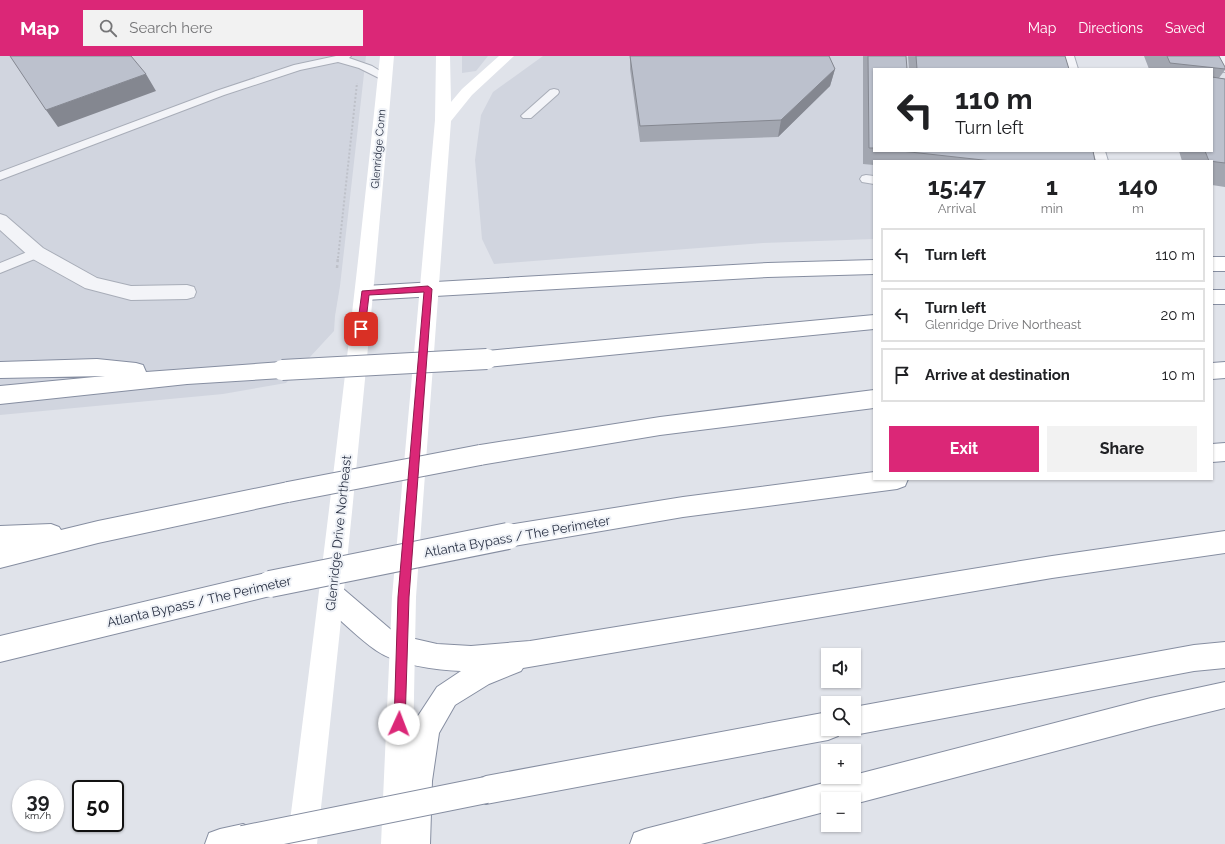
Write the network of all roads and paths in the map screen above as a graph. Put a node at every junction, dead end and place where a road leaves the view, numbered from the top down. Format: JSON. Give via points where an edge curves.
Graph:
{"nodes":[{"id":1,"x":387,"y":56,"type":"edge"},
{"id":2,"x":443,"y":56,"type":"edge"},
{"id":3,"x":507,"y":56,"type":"edge"},
{"id":4,"x":1069,"y":56,"type":"edge"},
{"id":5,"x":1220,"y":56,"type":"edge"},
{"id":6,"x":345,"y":59,"type":"edge"},
{"id":7,"x":1073,"y":68,"type":"edge"},
{"id":8,"x":1225,"y":68,"type":"edge"},
{"id":9,"x":385,"y":77,"type":"junction"},
{"id":10,"x":554,"y":92,"type":"dead end"},
{"id":11,"x":527,"y":116,"type":"dead end"},
{"id":12,"x":443,"y":120,"type":"junction"},
{"id":13,"x":0,"y":176,"type":"edge"},
{"id":14,"x":0,"y":220,"type":"edge"},
{"id":15,"x":372,"y":221,"type":"joint"},
{"id":16,"x":37,"y":252,"type":"junction"},
{"id":17,"x":1213,"y":264,"type":"edge"},
{"id":18,"x":1225,"y":264,"type":"edge"},
{"id":19,"x":873,"y":267,"type":"edge"},
{"id":20,"x":0,"y":268,"type":"edge"},
{"id":21,"x":337,"y":268,"type":"dead end"},
{"id":22,"x":428,"y":289,"type":"junction"},
{"id":23,"x":187,"y":292,"type":"dead end"},
{"id":24,"x":365,"y":293,"type":"junction"},
{"id":25,"x":1213,"y":297,"type":"edge"},
{"id":26,"x":1225,"y":297,"type":"edge"},
{"id":27,"x":873,"y":322,"type":"edge"},
{"id":28,"x":0,"y":370,"type":"edge"},
{"id":29,"x":1225,"y":370,"type":"edge"},
{"id":30,"x":1213,"y":371,"type":"edge"},
{"id":31,"x":187,"y":376,"type":"junction"},
{"id":32,"x":0,"y":395,"type":"edge"},
{"id":33,"x":873,"y":399,"type":"edge"},
{"id":34,"x":1225,"y":452,"type":"edge"},
{"id":35,"x":1213,"y":453,"type":"edge"},
{"id":36,"x":890,"y":480,"type":"edge"},
{"id":37,"x":98,"y":532,"type":"junction"},
{"id":38,"x":0,"y":537,"type":"edge"},
{"id":39,"x":1225,"y":542,"type":"edge"},
{"id":40,"x":0,"y":557,"type":"edge"},
{"id":41,"x":332,"y":596,"type":"junction"},
{"id":42,"x":402,"y":648,"type":"junction"},
{"id":43,"x":0,"y":649,"type":"edge"},
{"id":44,"x":530,"y":654,"type":"junction"},
{"id":45,"x":1225,"y":655,"type":"edge"},
{"id":46,"x":1225,"y":695,"type":"edge"},
{"id":47,"x":861,"y":720,"type":"edge"},
{"id":48,"x":821,"y":727,"type":"edge"},
{"id":49,"x":232,"y":842,"type":"edge"},
{"id":50,"x":302,"y":844,"type":"edge"},
{"id":51,"x":396,"y":844,"type":"edge"},
{"id":52,"x":415,"y":844,"type":"edge"},
{"id":53,"x":645,"y":844,"type":"edge"}],
"edges":[{"from":1,"to":9,"type":"main road","name":"Glenridge Conn"},
{"from":2,"to":12,"type":"main road"},
{"from":3,"to":12,"type":"main road","via":[[467,92]]},
{"from":4,"to":7,"type":"lane"},
{"from":5,"to":8,"type":"street"},
{"from":6,"to":9,"type":"lane"},
{"from":6,"to":13,"type":"lane","via":[[298,67],[220,93]]},
{"from":6,"to":21,"type":"path","via":[[351,76],[357,82]]},
{"from":9,"to":15,"type":"main road","name":"Glenridge Conn"},
{"from":10,"to":11,"type":"lane"},
{"from":12,"to":22,"type":"main road"},
{"from":14,"to":16,"type":"street"},
{"from":15,"to":24,"type":"main road","name":"Glenridge Drive Northeast"},
{"from":16,"to":20,"type":"lane"},
{"from":16,"to":23,"type":"street","via":[[92,283],[131,293]]},
{"from":17,"to":18,"type":"main road"},
{"from":19,"to":22,"type":"main road","via":[[768,270]]},
{"from":22,"to":24,"type":"main road"},
{"from":22,"to":42,"type":"main road"},
{"from":24,"to":41,"type":"main road","name":"Glenridge Drive Northeast"},
{"from":25,"to":26,"type":"main road"},
{"from":27,"to":31,"type":"main road","bridge":true,"via":[[487,360]]},
{"from":28,"to":31,"type":"main road","via":[[97,367]]},
{"from":29,"to":30,"type":"main road"},
{"from":31,"to":32,"type":"main road"},
{"from":33,"to":37,"type":"main road","bridge":true,"via":[[660,426],[480,455]]},
{"from":34,"to":35,"type":"main road"},
{"from":36,"to":43,"type":"main road","name":"Atlanta Bypass / The Perimeter","bridge":true,"via":[[683,507],[508,536],[270,584]]},
{"from":37,"to":38,"type":"main road"},
{"from":37,"to":40,"type":"main road"},
{"from":39,"to":44,"type":"main road","via":[[1052,567]]},
{"from":41,"to":42,"type":"main road","via":[[387,643]]},
{"from":41,"to":50,"type":"main road","name":"Glenridge Drive Northeast"},
{"from":42,"to":44,"type":"main road","via":[[436,657],[471,659]]},
{"from":42,"to":51,"type":"main road"},
{"from":44,"to":52,"type":"main road","via":[[480,675],[446,696],[426,729],[418,781]]},
{"from":45,"to":47,"type":"main road","via":[[1194,658]]},
{"from":46,"to":53,"type":"main road"},
{"from":48,"to":49,"type":"main road","bridge":true,"via":[[486,790]]}]}
